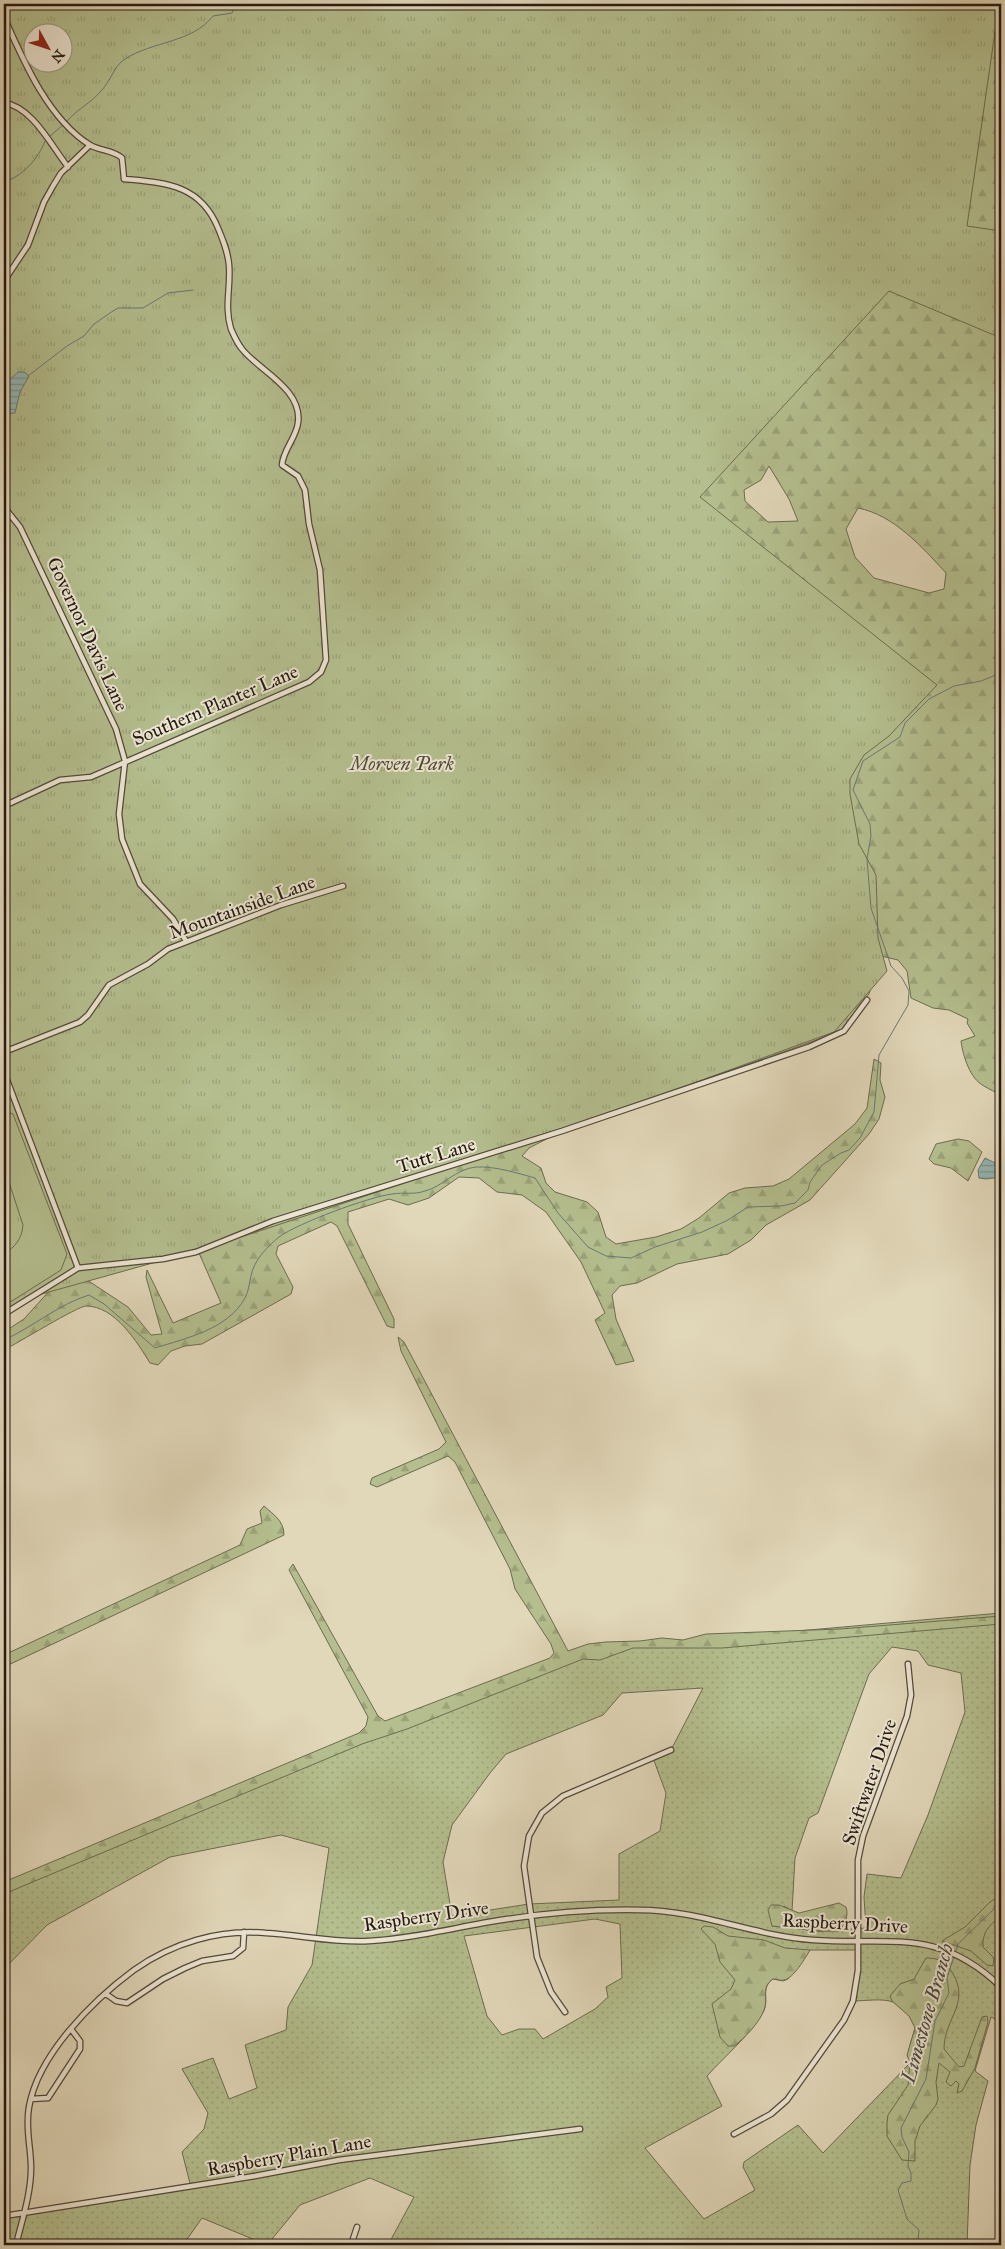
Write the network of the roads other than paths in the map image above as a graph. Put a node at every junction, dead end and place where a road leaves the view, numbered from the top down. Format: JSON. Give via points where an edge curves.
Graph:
{"nodes":[{"id":1,"x":4,"y":17,"type":"edge"},
{"id":2,"x":4,"y":103,"type":"edge"},
{"id":3,"x":90,"y":145,"type":"junction"},
{"id":4,"x":68,"y":168,"type":"junction"},
{"id":5,"x":4,"y":281,"type":"edge"},
{"id":6,"x":4,"y":507,"type":"edge"},
{"id":7,"x":125,"y":761,"type":"junction"},
{"id":8,"x":4,"y":806,"type":"edge"},
{"id":9,"x":343,"y":886,"type":"dead end"},
{"id":10,"x":186,"y":941,"type":"junction"},
{"id":11,"x":867,"y":1000,"type":"dead end"},
{"id":12,"x":4,"y":1052,"type":"edge"},
{"id":13,"x":4,"y":1072,"type":"edge"},
{"id":14,"x":78,"y":1268,"type":"junction"},
{"id":15,"x":4,"y":1314,"type":"edge"},
{"id":16,"x":908,"y":1664,"type":"dead end"},
{"id":17,"x":671,"y":1750,"type":"dead end"},
{"id":18,"x":530,"y":1916,"type":"junction"},
{"id":19,"x":244,"y":1932,"type":"junction"},
{"id":20,"x":858,"y":1941,"type":"junction"},
{"id":21,"x":1001,"y":1986,"type":"edge"},
{"id":22,"x":106,"y":1994,"type":"junction"},
{"id":23,"x":565,"y":2012,"type":"dead end"},
{"id":24,"x":71,"y":2030,"type":"junction"},
{"id":25,"x":31,"y":2099,"type":"junction"},
{"id":26,"x":580,"y":2128,"type":"dead end"},
{"id":27,"x":734,"y":2134,"type":"dead end"},
{"id":28,"x":23,"y":2214,"type":"junction"},
{"id":29,"x":4,"y":2216,"type":"edge"},
{"id":30,"x":357,"y":2227,"type":"dead end"},
{"id":31,"x":16,"y":2245,"type":"edge"},
{"id":32,"x":351,"y":2245,"type":"edge"}],
"edges":[{"from":1,"to":3,"type":"street","name":"Southern Planter Lane","via":[[38,87],[66,123]]},
{"from":2,"to":4,"type":"street","via":[[18,107],[32,118]]},
{"from":3,"to":4,"type":"street"},
{"from":3,"to":7,"type":"street","name":"Southern Planter Lane","via":[[122,158],[124,179],[164,183],[183,189],[200,201],[217,224],[227,252],[228,307],[234,334],[243,350],[283,387],[297,413],[298,423],[282,456],[282,465],[298,476],[305,490],[320,570],[326,651],[325,666],[309,682]]},
{"from":4,"to":5,"type":"street","via":[[44,202],[28,245]]},
{"from":6,"to":7,"type":"street","name":"Governor Davis Lane","via":[[20,527],[110,714]]},
{"from":7,"to":8,"type":"street","name":"Southern Planter Lane","via":[[91,777],[60,780]]},
{"from":7,"to":10,"type":"street","name":"Governor Davis Lane","via":[[119,814],[122,839],[140,884],[173,919]]},
{"from":9,"to":10,"type":"street","name":"Mountainside Lane"},
{"from":10,"to":12,"type":"street","name":"Mountainside Lane","via":[[109,986],[80,1022]]},
{"from":11,"to":14,"type":"street","name":"Tutt Lane","via":[[844,1031],[828,1040],[686,1090],[444,1169],[273,1220],[196,1252],[163,1259]]},
{"from":13,"to":14,"type":"street"},
{"from":14,"to":15,"type":"street","name":"Tutt Lane"},
{"from":16,"to":20,"type":"street","name":"Swiftwater Drive","via":[[911,1694],[907,1716],[859,1854]]},
{"from":17,"to":18,"type":"street","via":[[571,1792],[542,1813],[529,1836],[524,1856]]},
{"from":18,"to":19,"type":"street","name":"Raspberry Drive","via":[[367,1941],[331,1941]]},
{"from":18,"to":20,"type":"street","name":"Raspberry Drive","via":[[612,1910],[664,1911],[780,1936],[815,1941]]},
{"from":18,"to":23,"type":"street","via":[[540,1969]]},
{"from":19,"to":22,"type":"street","name":"Raspberry Drive","via":[[201,1938],[167,1951],[136,1969]]},
{"from":19,"to":22,"type":"street","via":[[243,1948],[238,1953],[185,1968],[127,2003]]},
{"from":20,"to":21,"type":"street","name":"Raspberry Drive","via":[[912,1941],[951,1951]]},
{"from":20,"to":27,"type":"street","name":"Swiftwater Drive","via":[[856,1990],[844,2020],[787,2100],[767,2116]]},
{"from":22,"to":24,"type":"street","name":"Raspberry Drive"},
{"from":24,"to":25,"type":"street","name":"Raspberry Drive","via":[[44,2064]]},
{"from":24,"to":25,"type":"street","via":[[80,2041],[80,2049],[48,2098]]},
{"from":25,"to":28,"type":"street","name":"Raspberry Drive","via":[[27,2123],[30,2178]]},
{"from":26,"to":28,"type":"street","name":"Raspberry Plain Lane","via":[[339,2160]]},
{"from":28,"to":29,"type":"street","name":"Raspberry Plain Lane"},
{"from":28,"to":31,"type":"street","name":"Raspberry Drive"},
{"from":30,"to":32,"type":"street"}]}
